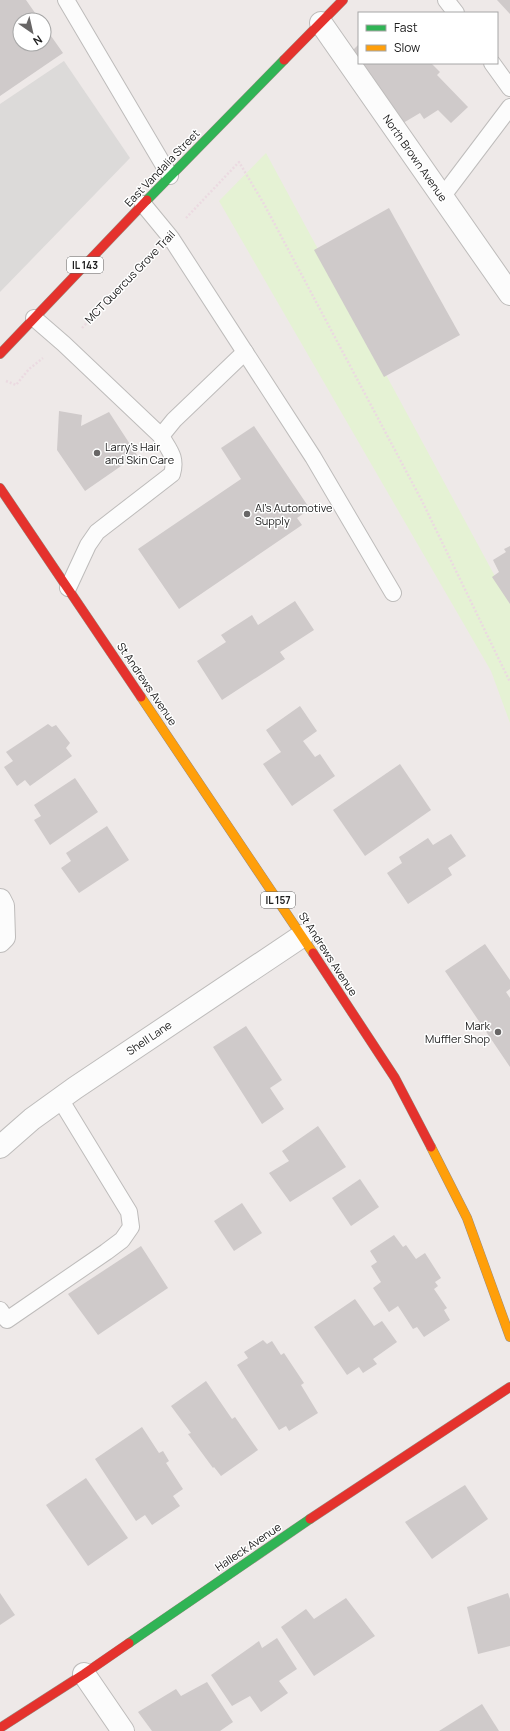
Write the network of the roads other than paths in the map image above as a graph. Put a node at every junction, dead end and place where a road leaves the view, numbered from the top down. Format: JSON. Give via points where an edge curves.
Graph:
{"nodes":[{"id":1,"x":66,"y":0,"type":"edge"},
{"id":2,"x":343,"y":0,"type":"edge"},
{"id":3,"x":446,"y":0,"type":"edge"},
{"id":4,"x":455,"y":12,"type":"edge"},
{"id":5,"x":321,"y":23,"type":"junction"},
{"id":6,"x":493,"y":64,"type":"edge"},
{"id":7,"x":510,"y":88,"type":"edge"},
{"id":8,"x":510,"y":107,"type":"edge"},
{"id":9,"x":170,"y":176,"type":"junction"},
{"id":10,"x":442,"y":197,"type":"junction"},
{"id":11,"x":143,"y":204,"type":"junction"},
{"id":12,"x":510,"y":294,"type":"edge"},
{"id":13,"x":34,"y":318,"type":"junction"},
{"id":14,"x":245,"y":352,"type":"junction"},
{"id":15,"x":0,"y":354,"type":"edge"},
{"id":16,"x":161,"y":436,"type":"junction"},
{"id":17,"x":0,"y":488,"type":"edge"},
{"id":18,"x":68,"y":588,"type":"junction"},
{"id":19,"x":393,"y":593,"type":"dead end"},
{"id":20,"x":0,"y":900,"type":"edge"},
{"id":21,"x":302,"y":936,"type":"junction"},
{"id":22,"x":0,"y":941,"type":"edge"},
{"id":23,"x":60,"y":1099,"type":"junction"},
{"id":24,"x":0,"y":1147,"type":"edge"},
{"id":25,"x":0,"y":1310,"type":"edge"},
{"id":26,"x":510,"y":1337,"type":"edge"},
{"id":27,"x":510,"y":1387,"type":"edge"},
{"id":28,"x":84,"y":1674,"type":"junction"},
{"id":29,"x":0,"y":1728,"type":"edge"},
{"id":30,"x":123,"y":1731,"type":"edge"}],
"edges":[{"from":1,"to":9,"type":"lane"},
{"from":2,"to":5,"type":"main road","name":"East Vandalia Street","number":"IL 143"},
{"from":3,"to":4,"type":"lane"},
{"from":5,"to":9,"type":"main road","name":"East Vandalia Street","number":"IL 143"},
{"from":5,"to":10,"type":"street","name":"North Brown Avenue"},
{"from":6,"to":7,"type":"lane"},
{"from":8,"to":10,"type":"lane"},
{"from":9,"to":11,"type":"main road","name":"East Vandalia Street","number":"IL 143"},
{"from":10,"to":12,"type":"street","name":"North Brown Avenue"},
{"from":11,"to":13,"type":"main road","name":"East Vandalia Street","number":"IL 143"},
{"from":11,"to":14,"type":"lane","via":[[169,236]]},
{"from":13,"to":15,"type":"main road","name":"East Vandalia Street","number":"IL 143"},
{"from":13,"to":16,"type":"lane"},
{"from":14,"to":16,"type":"lane","via":[[174,420]]},
{"from":14,"to":19,"type":"lane","via":[[313,457]]},
{"from":16,"to":18,"type":"lane","via":[[174,457],[172,474],[97,532],[88,545]]},
{"from":17,"to":18,"type":"main road","name":"St Andrews Avenue","number":"IL 157"},
{"from":18,"to":21,"type":"main road","name":"St Andrews Avenue","number":"IL 157"},
{"from":20,"to":22,"type":"street","via":[[3,906],[4,937]]},
{"from":21,"to":23,"type":"street","name":"Shell Lane"},
{"from":21,"to":26,"type":"main road","name":"St Andrews Avenue","number":"IL 157","via":[[395,1078],[444,1171],[468,1218]]},
{"from":23,"to":24,"type":"street","name":"Shell Lane"},
{"from":23,"to":25,"type":"lane","via":[[129,1212],[132,1227],[122,1240],[106,1252],[7,1320]]},
{"from":27,"to":28,"type":"main road","name":"Halleck Avenue","via":[[260,1552]]},
{"from":28,"to":29,"type":"main road","name":"Halleck Avenue"},
{"from":28,"to":30,"type":"street"}]}
